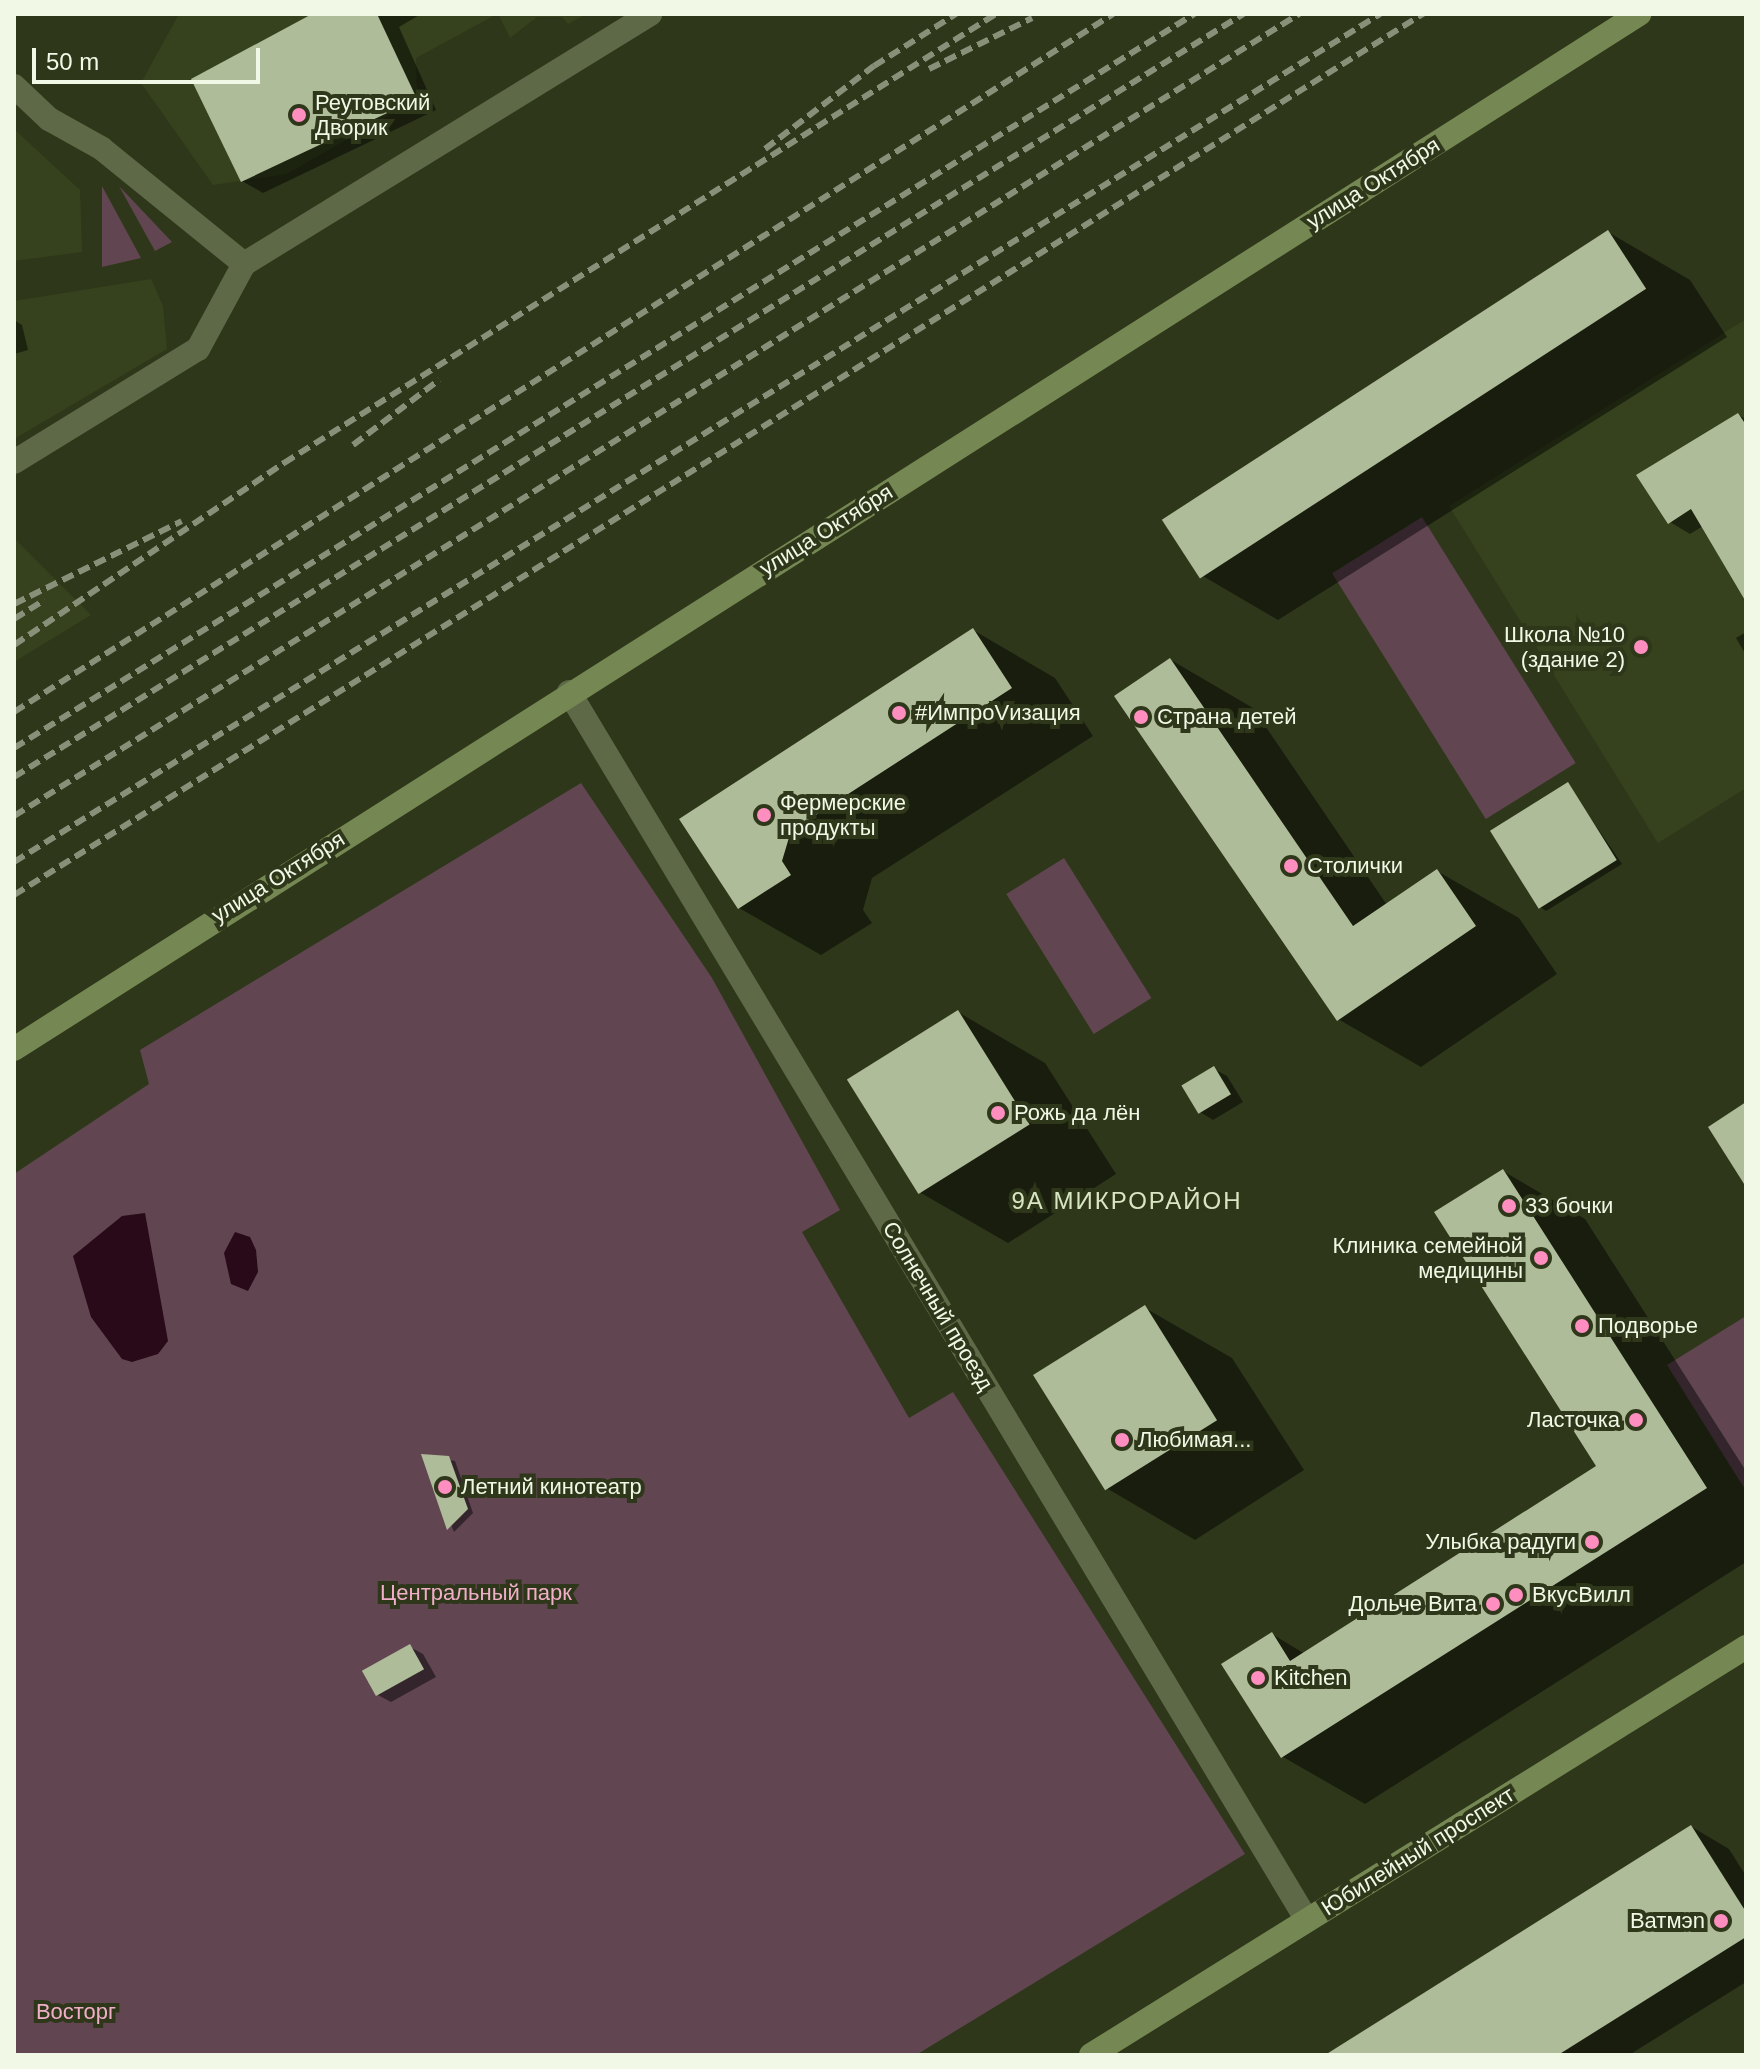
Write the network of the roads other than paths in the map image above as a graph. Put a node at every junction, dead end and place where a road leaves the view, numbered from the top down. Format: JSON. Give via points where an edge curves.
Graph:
{"nodes":[{"id":1,"x":650,"y":14,"type":"edge"},
{"id":2,"x":1639,"y":14,"type":"edge"},
{"id":3,"x":14,"y":86,"type":"edge"},
{"id":4,"x":244,"y":264,"type":"junction"},
{"id":5,"x":14,"y":462,"type":"edge"},
{"id":6,"x":569,"y":692,"type":"junction"},
{"id":7,"x":14,"y":1049,"type":"edge"},
{"id":8,"x":1746,"y":1647,"type":"edge"},
{"id":9,"x":1307,"y":1920,"type":"junction"},
{"id":10,"x":1091,"y":2055,"type":"edge"}],
"edges":[{"from":1,"to":4,"type":"street"},
{"from":2,"to":6,"type":"street","name":"улица Октября"},
{"from":3,"to":4,"type":"street","via":[[49,119],[101,148]]},
{"from":4,"to":5,"type":"street","via":[[198,349]]},
{"from":6,"to":7,"type":"street","name":"улица Октября"},
{"from":6,"to":9,"type":"street","name":"Солнечный проезд"},
{"from":8,"to":9,"type":"street","name":"Юбилейный проспект"},
{"from":9,"to":10,"type":"street","name":"Юбилейный проспект"}]}
